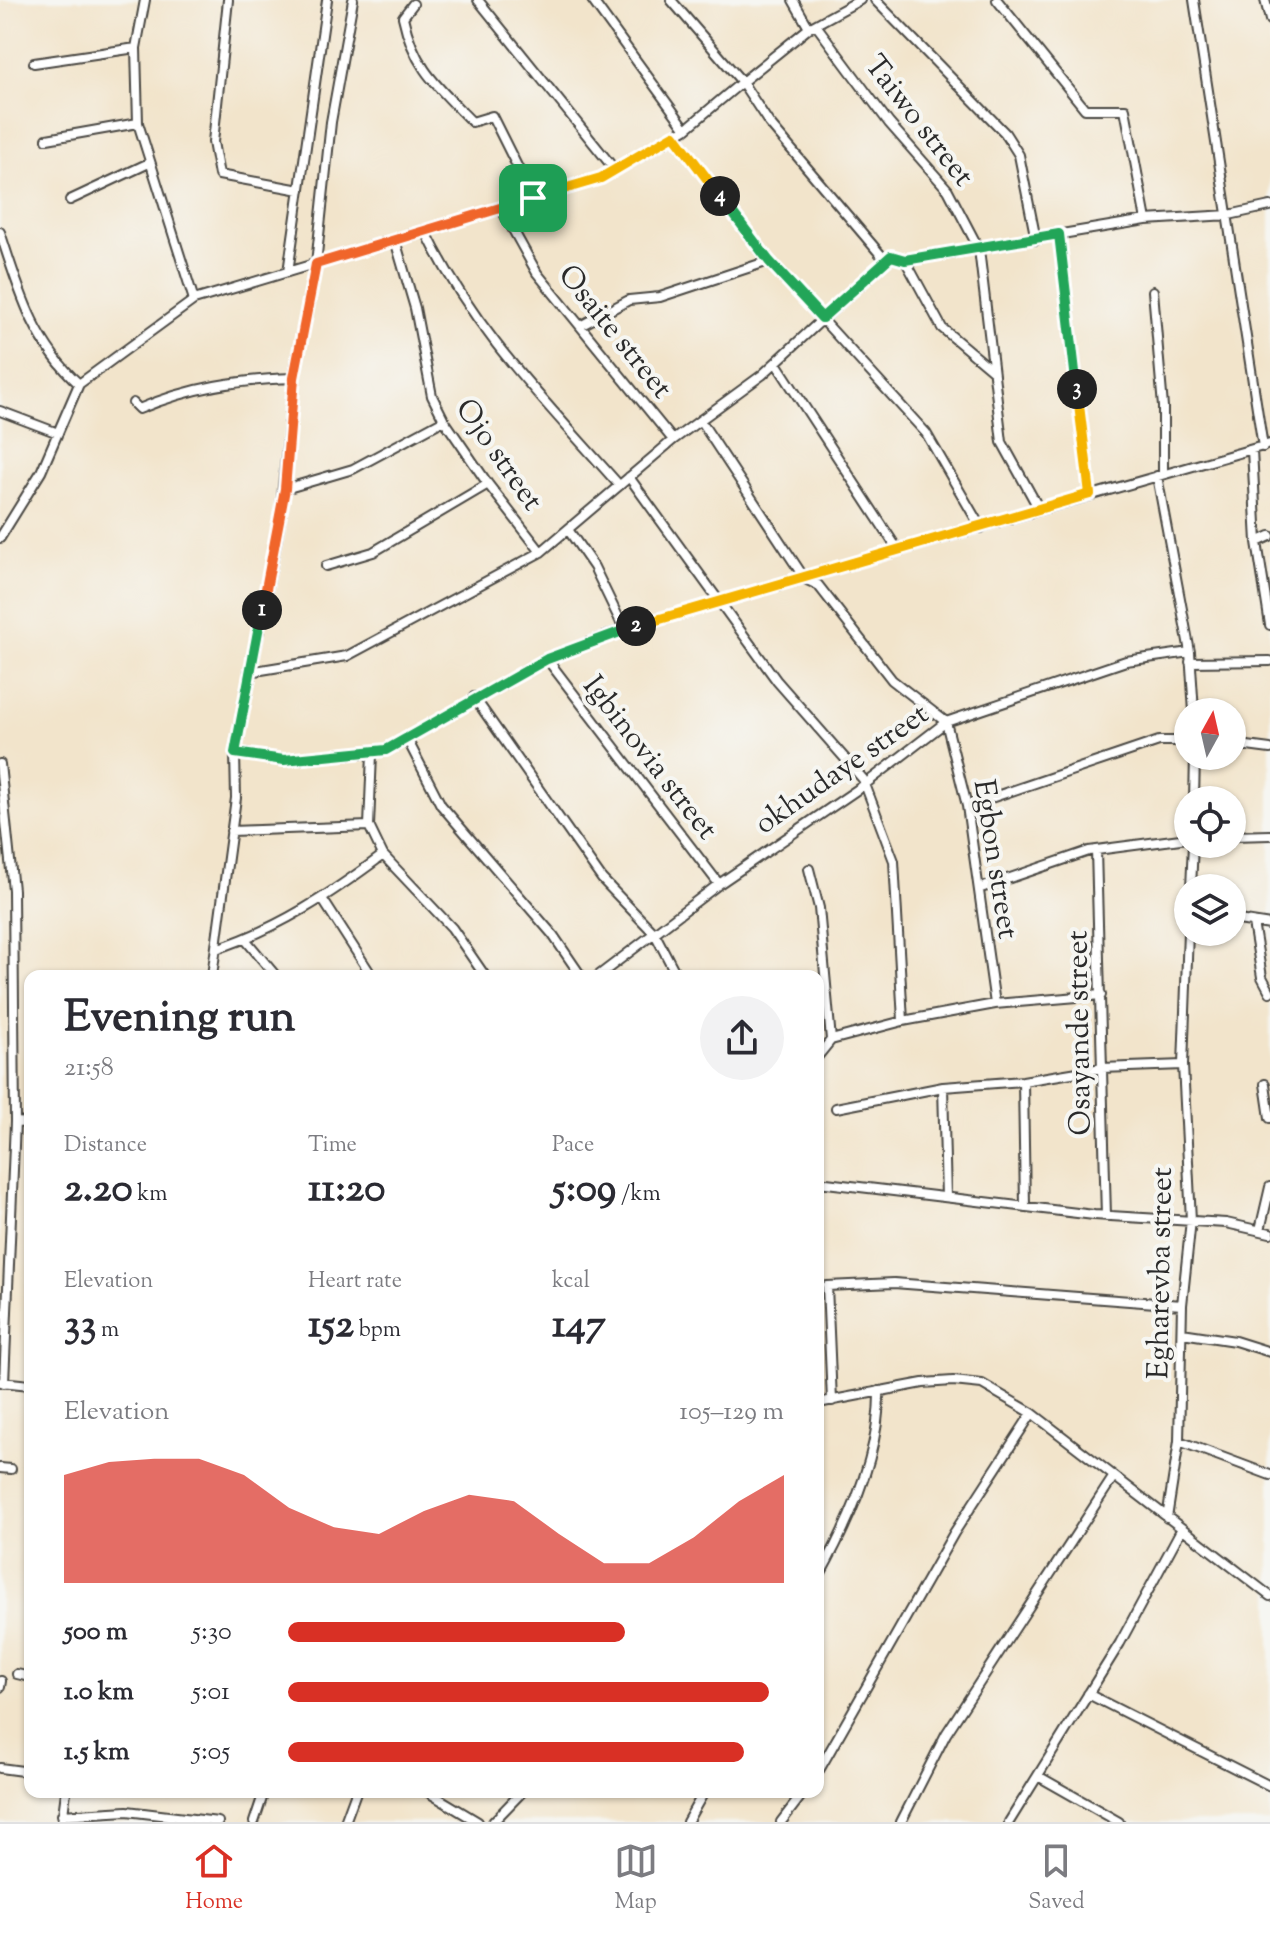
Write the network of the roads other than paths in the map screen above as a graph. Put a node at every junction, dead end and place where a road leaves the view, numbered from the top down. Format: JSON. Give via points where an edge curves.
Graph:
{"nodes":[{"id":1,"x":145,"y":0,"type":"edge"},
{"id":2,"x":228,"y":0,"type":"edge"},
{"id":3,"x":327,"y":0,"type":"edge"},
{"id":4,"x":353,"y":0,"type":"edge"},
{"id":5,"x":478,"y":0,"type":"edge"},
{"id":6,"x":592,"y":0,"type":"edge"},
{"id":7,"x":671,"y":0,"type":"edge"},
{"id":8,"x":793,"y":0,"type":"edge"},
{"id":9,"x":860,"y":0,"type":"edge"},
{"id":10,"x":875,"y":0,"type":"edge"},
{"id":11,"x":997,"y":0,"type":"edge"},
{"id":12,"x":1194,"y":0,"type":"edge"},
{"id":13,"x":1265,"y":0,"type":"edge"},
{"id":14,"x":413,"y":4,"type":"dead end"},
{"id":15,"x":1270,"y":20,"type":"edge"},
{"id":16,"x":812,"y":26,"type":"junction"},
{"id":17,"x":136,"y":48,"type":"junction"},
{"id":18,"x":34,"y":63,"type":"dead end"},
{"id":19,"x":742,"y":82,"type":"junction"},
{"id":20,"x":138,"y":123,"type":"junction"},
{"id":21,"x":686,"y":129,"type":"junction"},
{"id":22,"x":674,"y":135,"type":"junction"},
{"id":23,"x":47,"y":139,"type":"dead end"},
{"id":24,"x":149,"y":163,"type":"junction"},
{"id":25,"x":615,"y":170,"type":"junction"},
{"id":26,"x":300,"y":190,"type":"junction"},
{"id":27,"x":533,"y":198,"type":"junction"},
{"id":28,"x":70,"y":200,"type":"dead end"},
{"id":29,"x":1270,"y":206,"type":"edge"},
{"id":30,"x":501,"y":208,"type":"junction"},
{"id":31,"x":1229,"y":215,"type":"junction"},
{"id":32,"x":1146,"y":220,"type":"junction"},
{"id":33,"x":425,"y":230,"type":"junction"},
{"id":34,"x":0,"y":232,"type":"edge"},
{"id":35,"x":1059,"y":234,"type":"junction"},
{"id":36,"x":395,"y":240,"type":"junction"},
{"id":37,"x":1036,"y":240,"type":"junction"},
{"id":38,"x":979,"y":249,"type":"junction"},
{"id":39,"x":905,"y":260,"type":"junction"},
{"id":40,"x":769,"y":261,"type":"junction"},
{"id":41,"x":886,"y":261,"type":"junction"},
{"id":42,"x":316,"y":264,"type":"junction"},
{"id":43,"x":288,"y":272,"type":"junction"},
{"id":44,"x":1153,"y":291,"type":"dead end"},
{"id":45,"x":194,"y":300,"type":"junction"},
{"id":46,"x":822,"y":318,"type":"junction"},
{"id":47,"x":582,"y":325,"type":"junction"},
{"id":48,"x":776,"y":363,"type":"junction"},
{"id":49,"x":992,"y":370,"type":"junction"},
{"id":50,"x":294,"y":378,"type":"junction"},
{"id":51,"x":79,"y":384,"type":"junction"},
{"id":52,"x":133,"y":403,"type":"dead end"},
{"id":53,"x":0,"y":411,"type":"edge"},
{"id":54,"x":444,"y":420,"type":"junction"},
{"id":55,"x":700,"y":420,"type":"junction"},
{"id":56,"x":58,"y":433,"type":"junction"},
{"id":57,"x":673,"y":440,"type":"junction"},
{"id":58,"x":1267,"y":446,"type":"edge"},
{"id":59,"x":1252,"y":450,"type":"junction"},
{"id":60,"x":1160,"y":475,"type":"junction"},
{"id":61,"x":629,"y":477,"type":"junction"},
{"id":62,"x":488,"y":484,"type":"junction"},
{"id":63,"x":619,"y":485,"type":"junction"},
{"id":64,"x":285,"y":489,"type":"junction"},
{"id":65,"x":1090,"y":494,"type":"junction"},
{"id":66,"x":1039,"y":509,"type":"junction"},
{"id":67,"x":981,"y":528,"type":"junction"},
{"id":68,"x":569,"y":531,"type":"junction"},
{"id":69,"x":1270,"y":536,"type":"edge"},
{"id":70,"x":0,"y":538,"type":"edge"},
{"id":71,"x":1257,"y":542,"type":"junction"},
{"id":72,"x":898,"y":550,"type":"junction"},
{"id":73,"x":541,"y":552,"type":"junction"},
{"id":74,"x":326,"y":566,"type":"dead end"},
{"id":75,"x":805,"y":579,"type":"junction"},
{"id":76,"x":719,"y":603,"type":"junction"},
{"id":77,"x":1270,"y":625,"type":"edge"},
{"id":78,"x":624,"y":629,"type":"junction"},
{"id":79,"x":1190,"y":657,"type":"junction"},
{"id":80,"x":547,"y":659,"type":"junction"},
{"id":81,"x":1270,"y":661,"type":"edge"},
{"id":82,"x":249,"y":672,"type":"junction"},
{"id":83,"x":474,"y":697,"type":"junction"},
{"id":84,"x":1193,"y":698,"type":"edge"},
{"id":85,"x":946,"y":722,"type":"junction"},
{"id":86,"x":407,"y":739,"type":"junction"},
{"id":87,"x":1174,"y":741,"type":"edge"},
{"id":88,"x":1246,"y":746,"type":"edge"},
{"id":89,"x":1270,"y":749,"type":"edge"},
{"id":90,"x":235,"y":753,"type":"junction"},
{"id":91,"x":372,"y":754,"type":"junction"},
{"id":92,"x":0,"y":764,"type":"edge"},
{"id":93,"x":864,"y":785,"type":"junction"},
{"id":94,"x":967,"y":806,"type":"junction"},
{"id":95,"x":369,"y":826,"type":"junction"},
{"id":96,"x":231,"y":831,"type":"junction"},
{"id":97,"x":1270,"y":835,"type":"edge"},
{"id":98,"x":1246,"y":836,"type":"edge"},
{"id":99,"x":1174,"y":840,"type":"edge"},
{"id":100,"x":1096,"y":850,"type":"junction"},
{"id":101,"x":383,"y":855,"type":"junction"},
{"id":102,"x":809,"y":869,"type":"dead end"},
{"id":103,"x":719,"y":884,"type":"junction"},
{"id":104,"x":981,"y":888,"type":"junction"},
{"id":105,"x":323,"y":900,"type":"junction"},
{"id":106,"x":1246,"y":922,"type":"edge"},
{"id":107,"x":1253,"y":923,"type":"junction"},
{"id":108,"x":1270,"y":925,"type":"edge"},
{"id":109,"x":655,"y":934,"type":"junction"},
{"id":110,"x":245,"y":939,"type":"junction"},
{"id":111,"x":1187,"y":946,"type":"edge"},
{"id":112,"x":216,"y":949,"type":"junction"},
{"id":113,"x":213,"y":970,"type":"edge"},
{"id":114,"x":271,"y":970,"type":"edge"},
{"id":115,"x":368,"y":970,"type":"edge"},
{"id":116,"x":481,"y":970,"type":"edge"},
{"id":117,"x":577,"y":970,"type":"edge"},
{"id":118,"x":606,"y":970,"type":"edge"},
{"id":119,"x":674,"y":970,"type":"edge"},
{"id":120,"x":1270,"y":992,"type":"edge"},
{"id":121,"x":1101,"y":995,"type":"junction"},
{"id":122,"x":995,"y":1004,"type":"junction"},
{"id":123,"x":903,"y":1021,"type":"junction"},
{"id":124,"x":831,"y":1040,"type":"junction"},
{"id":125,"x":824,"y":1049,"type":"edge"},
{"id":126,"x":1183,"y":1065,"type":"junction"},
{"id":127,"x":1102,"y":1068,"type":"junction"},
{"id":128,"x":1023,"y":1081,"type":"junction"},
{"id":129,"x":1265,"y":1084,"type":"dead end"},
{"id":130,"x":943,"y":1087,"type":"junction"},
{"id":131,"x":836,"y":1108,"type":"dead end"},
{"id":132,"x":1270,"y":1118,"type":"edge"},
{"id":133,"x":15,"y":1122,"type":"junction"},
{"id":134,"x":24,"y":1123,"type":"edge"},
{"id":135,"x":824,"y":1183,"type":"edge"},
{"id":136,"x":1270,"y":1187,"type":"edge"},
{"id":137,"x":946,"y":1197,"type":"junction"},
{"id":138,"x":1025,"y":1207,"type":"junction"},
{"id":139,"x":1106,"y":1216,"type":"junction"},
{"id":140,"x":1191,"y":1220,"type":"junction"},
{"id":141,"x":1260,"y":1230,"type":"junction"},
{"id":142,"x":1270,"y":1233,"type":"edge"},
{"id":143,"x":1182,"y":1305,"type":"junction"},
{"id":144,"x":1182,"y":1333,"type":"junction"},
{"id":145,"x":1270,"y":1352,"type":"edge"},
{"id":146,"x":2,"y":1382,"type":"edge"},
{"id":147,"x":24,"y":1384,"type":"edge"},
{"id":148,"x":879,"y":1391,"type":"junction"},
{"id":149,"x":832,"y":1401,"type":"junction"},
{"id":150,"x":824,"y":1402,"type":"edge"},
{"id":151,"x":1032,"y":1413,"type":"junction"},
{"id":152,"x":1179,"y":1441,"type":"junction"},
{"id":153,"x":0,"y":1468,"type":"edge"},
{"id":154,"x":11,"y":1469,"type":"dead end"},
{"id":155,"x":1270,"y":1475,"type":"edge"},
{"id":156,"x":1114,"y":1476,"type":"junction"},
{"id":157,"x":1167,"y":1518,"type":"junction"},
{"id":158,"x":1181,"y":1530,"type":"junction"},
{"id":159,"x":824,"y":1565,"type":"edge"},
{"id":160,"x":1270,"y":1596,"type":"edge"},
{"id":161,"x":17,"y":1674,"type":"dead end"},
{"id":162,"x":24,"y":1676,"type":"edge"},
{"id":163,"x":1,"y":1681,"type":"edge"},
{"id":164,"x":0,"y":1687,"type":"edge"},
{"id":165,"x":1088,"y":1694,"type":"junction"},
{"id":166,"x":824,"y":1761,"type":"edge"},
{"id":167,"x":0,"y":1768,"type":"edge"},
{"id":168,"x":24,"y":1771,"type":"edge"},
{"id":169,"x":1038,"y":1776,"type":"junction"},
{"id":170,"x":1270,"y":1786,"type":"edge"},
{"id":171,"x":65,"y":1798,"type":"edge"},
{"id":172,"x":262,"y":1798,"type":"edge"},
{"id":173,"x":354,"y":1798,"type":"edge"},
{"id":174,"x":439,"y":1798,"type":"edge"},
{"id":175,"x":516,"y":1798,"type":"edge"},
{"id":176,"x":701,"y":1798,"type":"edge"},
{"id":177,"x":799,"y":1798,"type":"edge"},
{"id":178,"x":62,"y":1818,"type":"edge"},
{"id":179,"x":218,"y":1822,"type":"edge"},
{"id":180,"x":254,"y":1822,"type":"edge"},
{"id":181,"x":345,"y":1822,"type":"edge"},
{"id":182,"x":478,"y":1822,"type":"edge"},
{"id":183,"x":493,"y":1822,"type":"edge"},
{"id":184,"x":687,"y":1822,"type":"edge"},
{"id":185,"x":781,"y":1822,"type":"edge"},
{"id":186,"x":901,"y":1822,"type":"edge"},
{"id":187,"x":1009,"y":1822,"type":"edge"},
{"id":188,"x":1119,"y":1822,"type":"edge"}],
"edges":[{"from":1,"to":17,"type":"street"},
{"from":2,"to":26,"type":"street","via":[[213,142],[219,175]]},
{"from":3,"to":26,"type":"street"},
{"from":4,"to":42,"type":"street","via":[[331,122]]},
{"from":5,"to":25,"type":"street"},
{"from":6,"to":21,"type":"street"},
{"from":7,"to":19,"type":"street"},
{"from":8,"to":16,"type":"street","name":"Taiwo street"},
{"from":9,"to":16,"type":"street"},
{"from":10,"to":37,"type":"street","via":[[1005,133],[1019,155]]},
{"from":11,"to":32,"type":"street","via":[[1085,109],[1125,109]]},
{"from":12,"to":31,"type":"street"},
{"from":13,"to":15,"type":"street"},
{"from":14,"to":27,"type":"street","via":[[403,17],[411,52],[424,74],[472,122],[492,116]]},
{"from":16,"to":19,"type":"street"},
{"from":16,"to":38,"type":"street","name":"Taiwo street","via":[[948,190]]},
{"from":17,"to":18,"type":"street"},
{"from":17,"to":20,"type":"street"},
{"from":19,"to":21,"type":"street"},
{"from":19,"to":41,"type":"street","via":[[769,123]]},
{"from":20,"to":23,"type":"street"},
{"from":20,"to":24,"type":"street"},
{"from":21,"to":22,"type":"street"},
{"from":22,"to":25,"type":"street"},
{"from":22,"to":40,"type":"street"},
{"from":24,"to":28,"type":"street"},
{"from":24,"to":45,"type":"street"},
{"from":25,"to":27,"type":"street"},
{"from":26,"to":43,"type":"street"},
{"from":27,"to":30,"type":"street"},
{"from":29,"to":31,"type":"street"},
{"from":30,"to":33,"type":"street"},
{"from":30,"to":47,"type":"street","name":"Osaite street","via":[[537,273]]},
{"from":31,"to":32,"type":"street"},
{"from":31,"to":58,"type":"street"},
{"from":32,"to":35,"type":"street"},
{"from":33,"to":36,"type":"street"},
{"from":33,"to":63,"type":"street","via":[[446,273],[520,378]]},
{"from":34,"to":51,"type":"street","via":[[26,314],[56,363]]},
{"from":35,"to":37,"type":"street"},
{"from":35,"to":65,"type":"street"},
{"from":36,"to":42,"type":"street"},
{"from":36,"to":54,"type":"street","name":"Ojo street","via":[[432,396]]},
{"from":37,"to":38,"type":"street"},
{"from":38,"to":39,"type":"street"},
{"from":38,"to":49,"type":"street"},
{"from":39,"to":41,"type":"street","via":[[891,256]]},
{"from":39,"to":49,"type":"street","via":[[942,328]]},
{"from":40,"to":46,"type":"street"},
{"from":40,"to":47,"type":"street","via":[[660,297],[629,300]]},
{"from":41,"to":46,"type":"street"},
{"from":42,"to":43,"type":"street"},
{"from":42,"to":50,"type":"street"},
{"from":43,"to":45,"type":"street"},
{"from":44,"to":60,"type":"street","via":[[1163,407]]},
{"from":45,"to":51,"type":"street"},
{"from":46,"to":48,"type":"street"},
{"from":46,"to":67,"type":"street","via":[[926,433]]},
{"from":47,"to":57,"type":"street","name":"Osaite street"},
{"from":48,"to":55,"type":"street"},
{"from":48,"to":72,"type":"street"},
{"from":49,"to":66,"type":"street","via":[[1002,442]]},
{"from":50,"to":52,"type":"street","via":[[189,389],[139,409]]},
{"from":50,"to":64,"type":"street"},
{"from":51,"to":56,"type":"street"},
{"from":53,"to":56,"type":"street"},
{"from":54,"to":62,"type":"street","name":"Ojo street"},
{"from":54,"to":64,"type":"street","via":[[353,469]]},
{"from":55,"to":57,"type":"street"},
{"from":55,"to":75,"type":"street"},
{"from":56,"to":70,"type":"street"},
{"from":57,"to":61,"type":"street"},
{"from":58,"to":59,"type":"street"},
{"from":59,"to":60,"type":"street"},
{"from":59,"to":71,"type":"street"},
{"from":60,"to":65,"type":"street"},
{"from":60,"to":79,"type":"street"},
{"from":61,"to":63,"type":"street"},
{"from":61,"to":76,"type":"street"},
{"from":62,"to":73,"type":"street","name":"Ojo street"},
{"from":62,"to":74,"type":"street","via":[[373,552]]},
{"from":63,"to":68,"type":"street"},
{"from":64,"to":82,"type":"street"},
{"from":65,"to":66,"type":"street"},
{"from":66,"to":67,"type":"street"},
{"from":67,"to":72,"type":"street"},
{"from":68,"to":73,"type":"street"},
{"from":68,"to":78,"type":"street","via":[[594,567]]},
{"from":69,"to":71,"type":"street"},
{"from":71,"to":77,"type":"street"},
{"from":72,"to":75,"type":"street"},
{"from":73,"to":82,"type":"street","via":[[347,656]]},
{"from":75,"to":76,"type":"street"},
{"from":75,"to":85,"type":"street","via":[[818,585],[892,680]]},
{"from":76,"to":78,"type":"street"},
{"from":76,"to":93,"type":"street","via":[[777,681],[859,772]]},
{"from":78,"to":80,"type":"street"},
{"from":79,"to":81,"type":"street","name":"okhudaye street"},
{"from":79,"to":84,"type":"street"},
{"from":79,"to":85,"type":"street","name":"okhudaye street","via":[[1126,661]]},
{"from":80,"to":83,"type":"street"},
{"from":80,"to":103,"type":"street","name":"Igbinovia street"},
{"from":82,"to":90,"type":"street"},
{"from":83,"to":86,"type":"street"},
{"from":83,"to":109,"type":"street","via":[[602,879]]},
{"from":85,"to":93,"type":"street","name":"okhudaye street"},
{"from":85,"to":94,"type":"street","name":"Egbon street"},
{"from":86,"to":91,"type":"street"},
{"from":86,"to":117,"type":"street","via":[[441,805]]},
{"from":87,"to":94,"type":"street","via":[[1159,741]]},
{"from":88,"to":89,"type":"street"},
{"from":90,"to":91,"type":"street","via":[[284,760]]},
{"from":90,"to":96,"type":"street"},
{"from":91,"to":95,"type":"street"},
{"from":92,"to":133,"type":"street","via":[[13,890]]},
{"from":93,"to":103,"type":"street","name":"okhudaye street"},
{"from":93,"to":123,"type":"street","via":[[894,861]]},
{"from":94,"to":104,"type":"street","name":"Egbon street"},
{"from":95,"to":96,"type":"street"},
{"from":95,"to":101,"type":"street"},
{"from":96,"to":112,"type":"street"},
{"from":97,"to":98,"type":"street"},
{"from":99,"to":100,"type":"street"},
{"from":100,"to":104,"type":"street"},
{"from":100,"to":121,"type":"street","name":"Osayande street"},
{"from":101,"to":105,"type":"street"},
{"from":101,"to":116,"type":"street","via":[[452,928]]},
{"from":102,"to":124,"type":"street","via":[[819,908]]},
{"from":103,"to":109,"type":"street","name":"okhudaye street"},
{"from":104,"to":122,"type":"street","name":"Egbon street"},
{"from":105,"to":110,"type":"street"},
{"from":105,"to":115,"type":"street"},
{"from":106,"to":107,"type":"street"},
{"from":107,"to":108,"type":"street"},
{"from":107,"to":120,"type":"street","via":[[1262,977]]},
{"from":109,"to":118,"type":"street","name":"okhudaye street"},
{"from":109,"to":119,"type":"street"},
{"from":110,"to":112,"type":"street"},
{"from":110,"to":114,"type":"street"},
{"from":111,"to":126,"type":"street","name":"Egharevba street"},
{"from":112,"to":113,"type":"street"},
{"from":121,"to":122,"type":"street"},
{"from":121,"to":127,"type":"street","name":"Osayande street"},
{"from":122,"to":123,"type":"street"},
{"from":123,"to":124,"type":"street"},
{"from":124,"to":125,"type":"street"},
{"from":126,"to":127,"type":"street"},
{"from":126,"to":140,"type":"street","name":"Egharevba street"},
{"from":127,"to":128,"type":"street"},
{"from":127,"to":139,"type":"street","name":"Osayande street"},
{"from":128,"to":130,"type":"street"},
{"from":128,"to":138,"type":"street"},
{"from":129,"to":132,"type":"street"},
{"from":130,"to":131,"type":"street"},
{"from":130,"to":137,"type":"street"},
{"from":133,"to":134,"type":"street"},
{"from":133,"to":146,"type":"street"},
{"from":135,"to":137,"type":"street"},
{"from":136,"to":141,"type":"street"},
{"from":137,"to":138,"type":"street"},
{"from":138,"to":139,"type":"street"},
{"from":139,"to":140,"type":"street"},
{"from":140,"to":141,"type":"street"},
{"from":140,"to":143,"type":"street","name":"Egharevba street"},
{"from":141,"to":142,"type":"street"},
{"from":143,"to":144,"type":"street","name":"Egharevba street"},
{"from":143,"to":149,"type":"street","via":[[894,1283],[827,1286]]},
{"from":144,"to":145,"type":"street"},
{"from":144,"to":152,"type":"street","name":"Egharevba street"},
{"from":146,"to":147,"type":"street"},
{"from":148,"to":149,"type":"street"},
{"from":148,"to":151,"type":"street","via":[[953,1381],[982,1384]]},
{"from":148,"to":159,"type":"street","via":[[879,1428],[865,1473]]},
{"from":149,"to":150,"type":"street"},
{"from":151,"to":156,"type":"street"},
{"from":151,"to":166,"type":"street","via":[[954,1533]]},
{"from":152,"to":155,"type":"street"},
{"from":152,"to":157,"type":"street","name":"Egharevba street"},
{"from":153,"to":154,"type":"street"},
{"from":156,"to":157,"type":"street"},
{"from":156,"to":186,"type":"street","via":[[946,1734]]},
{"from":157,"to":158,"type":"street"},
{"from":158,"to":160,"type":"street"},
{"from":158,"to":165,"type":"street"},
{"from":161,"to":162,"type":"street"},
{"from":163,"to":164,"type":"street"},
{"from":165,"to":169,"type":"street"},
{"from":165,"to":170,"type":"street"},
{"from":167,"to":168,"type":"street"},
{"from":169,"to":187,"type":"street"},
{"from":169,"to":188,"type":"street"},
{"from":171,"to":178,"type":"street"},
{"from":172,"to":180,"type":"street"},
{"from":173,"to":181,"type":"street"},
{"from":174,"to":182,"type":"street"},
{"from":175,"to":183,"type":"street"},
{"from":176,"to":184,"type":"street"},
{"from":177,"to":185,"type":"street"},
{"from":178,"to":179,"type":"street","via":[[127,1811]]}]}
